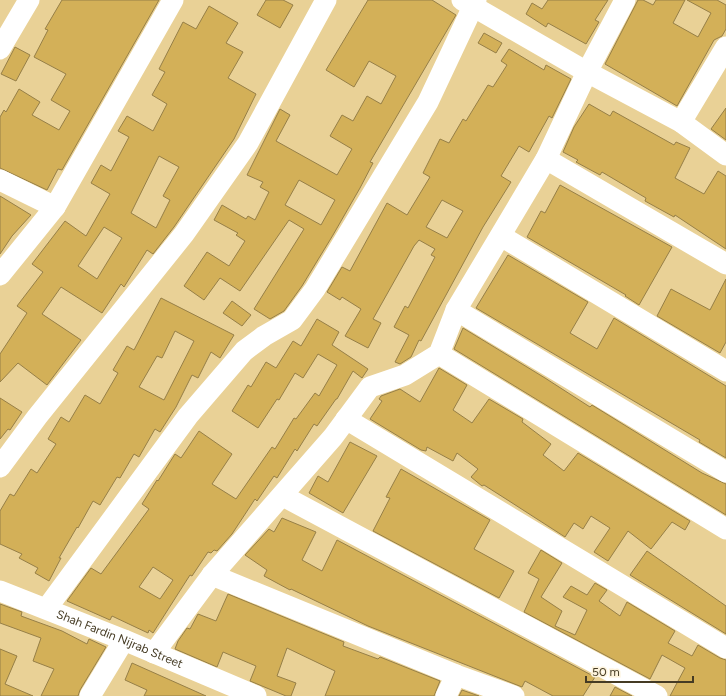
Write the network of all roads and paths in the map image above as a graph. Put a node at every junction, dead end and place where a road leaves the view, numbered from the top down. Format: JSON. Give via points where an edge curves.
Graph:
{"nodes":[{"id":1,"x":29,"y":0,"type":"edge"},
{"id":2,"x":173,"y":0,"type":"edge"},
{"id":3,"x":326,"y":0,"type":"edge"},
{"id":4,"x":625,"y":0,"type":"edge"},
{"id":5,"x":470,"y":2,"type":"edge"},
{"id":6,"x":0,"y":49,"type":"edge"},
{"id":7,"x":725,"y":51,"type":"edge"},
{"id":8,"x":587,"y":72,"type":"junction"},
{"id":9,"x":681,"y":122,"type":"junction"},
{"id":10,"x":726,"y":155,"type":"edge"},
{"id":11,"x":546,"y":159,"type":"junction"},
{"id":12,"x":0,"y":180,"type":"edge"},
{"id":13,"x":55,"y":207,"type":"junction"},
{"id":14,"x":501,"y":236,"type":"junction"},
{"id":15,"x":726,"y":264,"type":"edge"},
{"id":16,"x":0,"y":275,"type":"edge"},
{"id":17,"x":456,"y":310,"type":"junction"},
{"id":18,"x":439,"y":354,"type":"junction"},
{"id":19,"x":726,"y":371,"type":"edge"},
{"id":20,"x":346,"y":419,"type":"junction"},
{"id":21,"x":0,"y":467,"type":"edge"},
{"id":22,"x":726,"y":472,"type":"edge"},
{"id":23,"x":283,"y":496,"type":"junction"},
{"id":24,"x":726,"y":529,"type":"edge"},
{"id":25,"x":212,"y":575,"type":"junction"},
{"id":26,"x":0,"y":591,"type":"edge"},
{"id":27,"x":47,"y":608,"type":"junction"},
{"id":28,"x":124,"y":640,"type":"junction"},
{"id":29,"x":726,"y":648,"type":"edge"},
{"id":30,"x":154,"y":653,"type":"junction"},
{"id":31,"x":456,"y":675,"type":"junction"},
{"id":32,"x":244,"y":694,"type":"edge"},
{"id":33,"x":90,"y":696,"type":"edge"},
{"id":34,"x":446,"y":696,"type":"edge"},
{"id":35,"x":514,"y":696,"type":"edge"},
{"id":36,"x":657,"y":696,"type":"edge"}],
"edges":[{"from":1,"to":6,"type":"street"},
{"from":2,"to":13,"type":"street"},
{"from":3,"to":21,"type":"street","via":[[248,143],[184,234]]},
{"from":4,"to":8,"type":"street"},
{"from":5,"to":8,"type":"street"},
{"from":5,"to":27,"type":"street","via":[[428,102],[315,289],[292,320],[244,351],[188,416]]},
{"from":7,"to":9,"type":"street"},
{"from":8,"to":9,"type":"street"},
{"from":8,"to":11,"type":"street"},
{"from":9,"to":10,"type":"street"},
{"from":11,"to":14,"type":"street"},
{"from":11,"to":15,"type":"street"},
{"from":12,"to":13,"type":"street"},
{"from":13,"to":16,"type":"street"},
{"from":14,"to":17,"type":"street"},
{"from":14,"to":19,"type":"street"},
{"from":17,"to":18,"type":"street"},
{"from":17,"to":22,"type":"street"},
{"from":18,"to":20,"type":"street","via":[[405,375],[370,387]]},
{"from":18,"to":24,"type":"street"},
{"from":20,"to":23,"type":"street"},
{"from":20,"to":29,"type":"street"},
{"from":23,"to":25,"type":"street"},
{"from":23,"to":36,"type":"street"},
{"from":25,"to":30,"type":"street"},
{"from":25,"to":31,"type":"street"},
{"from":26,"to":27,"type":"street","name":"Shah Fardin Nijrab Street"},
{"from":27,"to":28,"type":"street","name":"Shah Fardin Nijrab Street"},
{"from":28,"to":30,"type":"street","name":"Shah Fardin Nijrab Street"},
{"from":28,"to":33,"type":"street"},
{"from":30,"to":32,"type":"street","name":"Shah Fardin Nijrab Street"},
{"from":31,"to":34,"type":"street"},
{"from":31,"to":35,"type":"street"}]}
